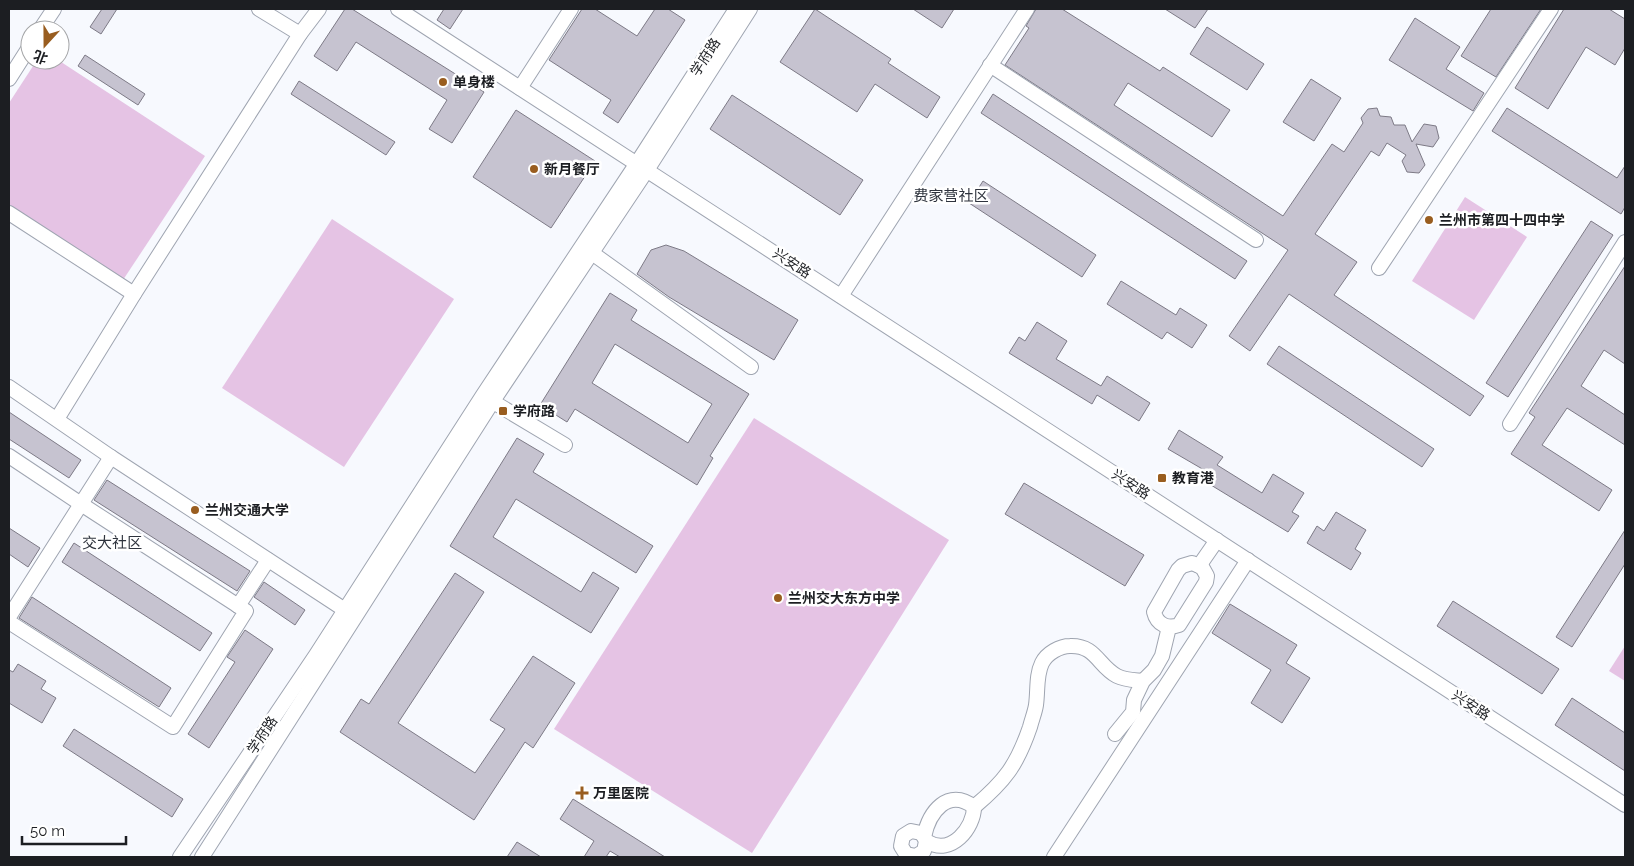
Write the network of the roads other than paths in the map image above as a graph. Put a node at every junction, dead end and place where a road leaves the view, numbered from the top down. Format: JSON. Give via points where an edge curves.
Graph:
{"nodes":[{"id":1,"x":54,"y":9,"type":"edge"},
{"id":2,"x":259,"y":9,"type":"edge"},
{"id":3,"x":318,"y":9,"type":"edge"},
{"id":4,"x":398,"y":9,"type":"edge"},
{"id":5,"x":571,"y":9,"type":"edge"},
{"id":6,"x":736,"y":9,"type":"edge"},
{"id":7,"x":750,"y":9,"type":"edge"},
{"id":8,"x":1027,"y":9,"type":"edge"},
{"id":9,"x":1551,"y":9,"type":"edge"},
{"id":10,"x":419,"y":15,"type":"edge"},
{"id":11,"x":47,"y":20,"type":"edge"},
{"id":12,"x":300,"y":34,"type":"junction"},
{"id":13,"x":20,"y":62,"type":"edge"},
{"id":14,"x":990,"y":65,"type":"junction"},
{"id":15,"x":9,"y":79,"type":"edge"},
{"id":16,"x":520,"y":88,"type":"junction"},
{"id":17,"x":642,"y":166,"type":"junction"},
{"id":18,"x":9,"y":213,"type":"edge"},
{"id":19,"x":1256,"y":240,"type":"dead end"},
{"id":20,"x":1625,"y":242,"type":"edge"},
{"id":21,"x":592,"y":253,"type":"junction"},
{"id":22,"x":1380,"y":268,"type":"dead end"},
{"id":23,"x":134,"y":294,"type":"junction"},
{"id":24,"x":841,"y":296,"type":"junction"},
{"id":25,"x":751,"y":367,"type":"dead end"},
{"id":26,"x":9,"y":387,"type":"edge"},
{"id":27,"x":488,"y":398,"type":"junction"},
{"id":28,"x":57,"y":419,"type":"junction"},
{"id":29,"x":1510,"y":424,"type":"dead end"},
{"id":30,"x":565,"y":445,"type":"dead end"},
{"id":31,"x":9,"y":456,"type":"edge"},
{"id":32,"x":111,"y":457,"type":"junction"},
{"id":33,"x":81,"y":504,"type":"junction"},
{"id":34,"x":1217,"y":540,"type":"junction"},
{"id":35,"x":268,"y":560,"type":"junction"},
{"id":36,"x":1248,"y":560,"type":"junction"},
{"id":37,"x":1200,"y":566,"type":"junction"},
{"id":38,"x":14,"y":598,"type":"edge"},
{"id":39,"x":242,"y":608,"type":"junction"},
{"id":40,"x":345,"y":610,"type":"junction"},
{"id":41,"x":9,"y":617,"type":"edge"},
{"id":42,"x":9,"y":622,"type":"edge"},
{"id":43,"x":1169,"y":627,"type":"junction"},
{"id":44,"x":1143,"y":681,"type":"junction"},
{"id":45,"x":1115,"y":734,"type":"dead end"},
{"id":46,"x":1625,"y":805,"type":"edge"},
{"id":47,"x":974,"y":807,"type":"junction"},
{"id":48,"x":180,"y":857,"type":"edge"},
{"id":49,"x":202,"y":857,"type":"edge"},
{"id":50,"x":1054,"y":857,"type":"edge"}],
"edges":[{"from":1,"to":11,"type":"street"},
{"from":2,"to":12,"type":"street"},
{"from":3,"to":12,"type":"street"},
{"from":4,"to":10,"type":"street","name":"兴安路"},
{"from":5,"to":16,"type":"street"},
{"from":6,"to":17,"type":"street","name":"学府路"},
{"from":7,"to":17,"type":"street","name":"学府路"},
{"from":8,"to":14,"type":"street"},
{"from":9,"to":22,"type":"street"},
{"from":10,"to":16,"type":"street","name":"兴安路"},
{"from":12,"to":23,"type":"street"},
{"from":13,"to":15,"type":"street"},
{"from":14,"to":19,"type":"street"},
{"from":14,"to":24,"type":"street"},
{"from":16,"to":17,"type":"street","name":"兴安路"},
{"from":17,"to":21,"type":"street","name":"学府路"},
{"from":17,"to":24,"type":"street","name":"兴安路"},
{"from":17,"to":27,"type":"street","name":"学府路"},
{"from":18,"to":23,"type":"street"},
{"from":20,"to":29,"type":"street"},
{"from":21,"to":25,"type":"street"},
{"from":21,"to":27,"type":"street","name":"学府路"},
{"from":23,"to":28,"type":"street"},
{"from":24,"to":34,"type":"street","name":"兴安路"},
{"from":26,"to":28,"type":"street"},
{"from":27,"to":30,"type":"street"},
{"from":27,"to":40,"type":"street","name":"学府路"},
{"from":27,"to":49,"type":"street","name":"学府路"},
{"from":28,"to":32,"type":"street"},
{"from":31,"to":33,"type":"street"},
{"from":32,"to":33,"type":"street"},
{"from":32,"to":35,"type":"street"},
{"from":33,"to":38,"type":"street"},
{"from":33,"to":39,"type":"street"},
{"from":34,"to":36,"type":"street","name":"兴安路"},
{"from":34,"to":37,"type":"street"},
{"from":35,"to":39,"type":"street"},
{"from":35,"to":40,"type":"street"},
{"from":36,"to":46,"type":"street","name":"兴安路"},
{"from":36,"to":50,"type":"street"},
{"from":37,"to":43,"type":"street","via":[[1205,571],[1206,582],[1179,625]]},
{"from":37,"to":43,"type":"street","via":[[1192,563],[1182,566],[1154,612],[1159,622]]},
{"from":38,"to":41,"type":"street"},
{"from":39,"to":42,"type":"street","via":[[173,727]]},
{"from":40,"to":48,"type":"street","name":"学府路"},
{"from":43,"to":44,"type":"street","via":[[1162,656]]},
{"from":44,"to":45,"type":"street","via":[[1134,700],[1133,712]]},
{"from":44,"to":47,"type":"street","via":[[1117,676],[1099,658],[1080,646],[1068,646],[1049,654],[1039,672],[1036,707],[1011,771]]},
{"from":47,"to":47,"type":"street","via":[[961,799],[950,800],[934,812],[927,823],[925,839],[940,846],[951,844],[968,829]]}]}
